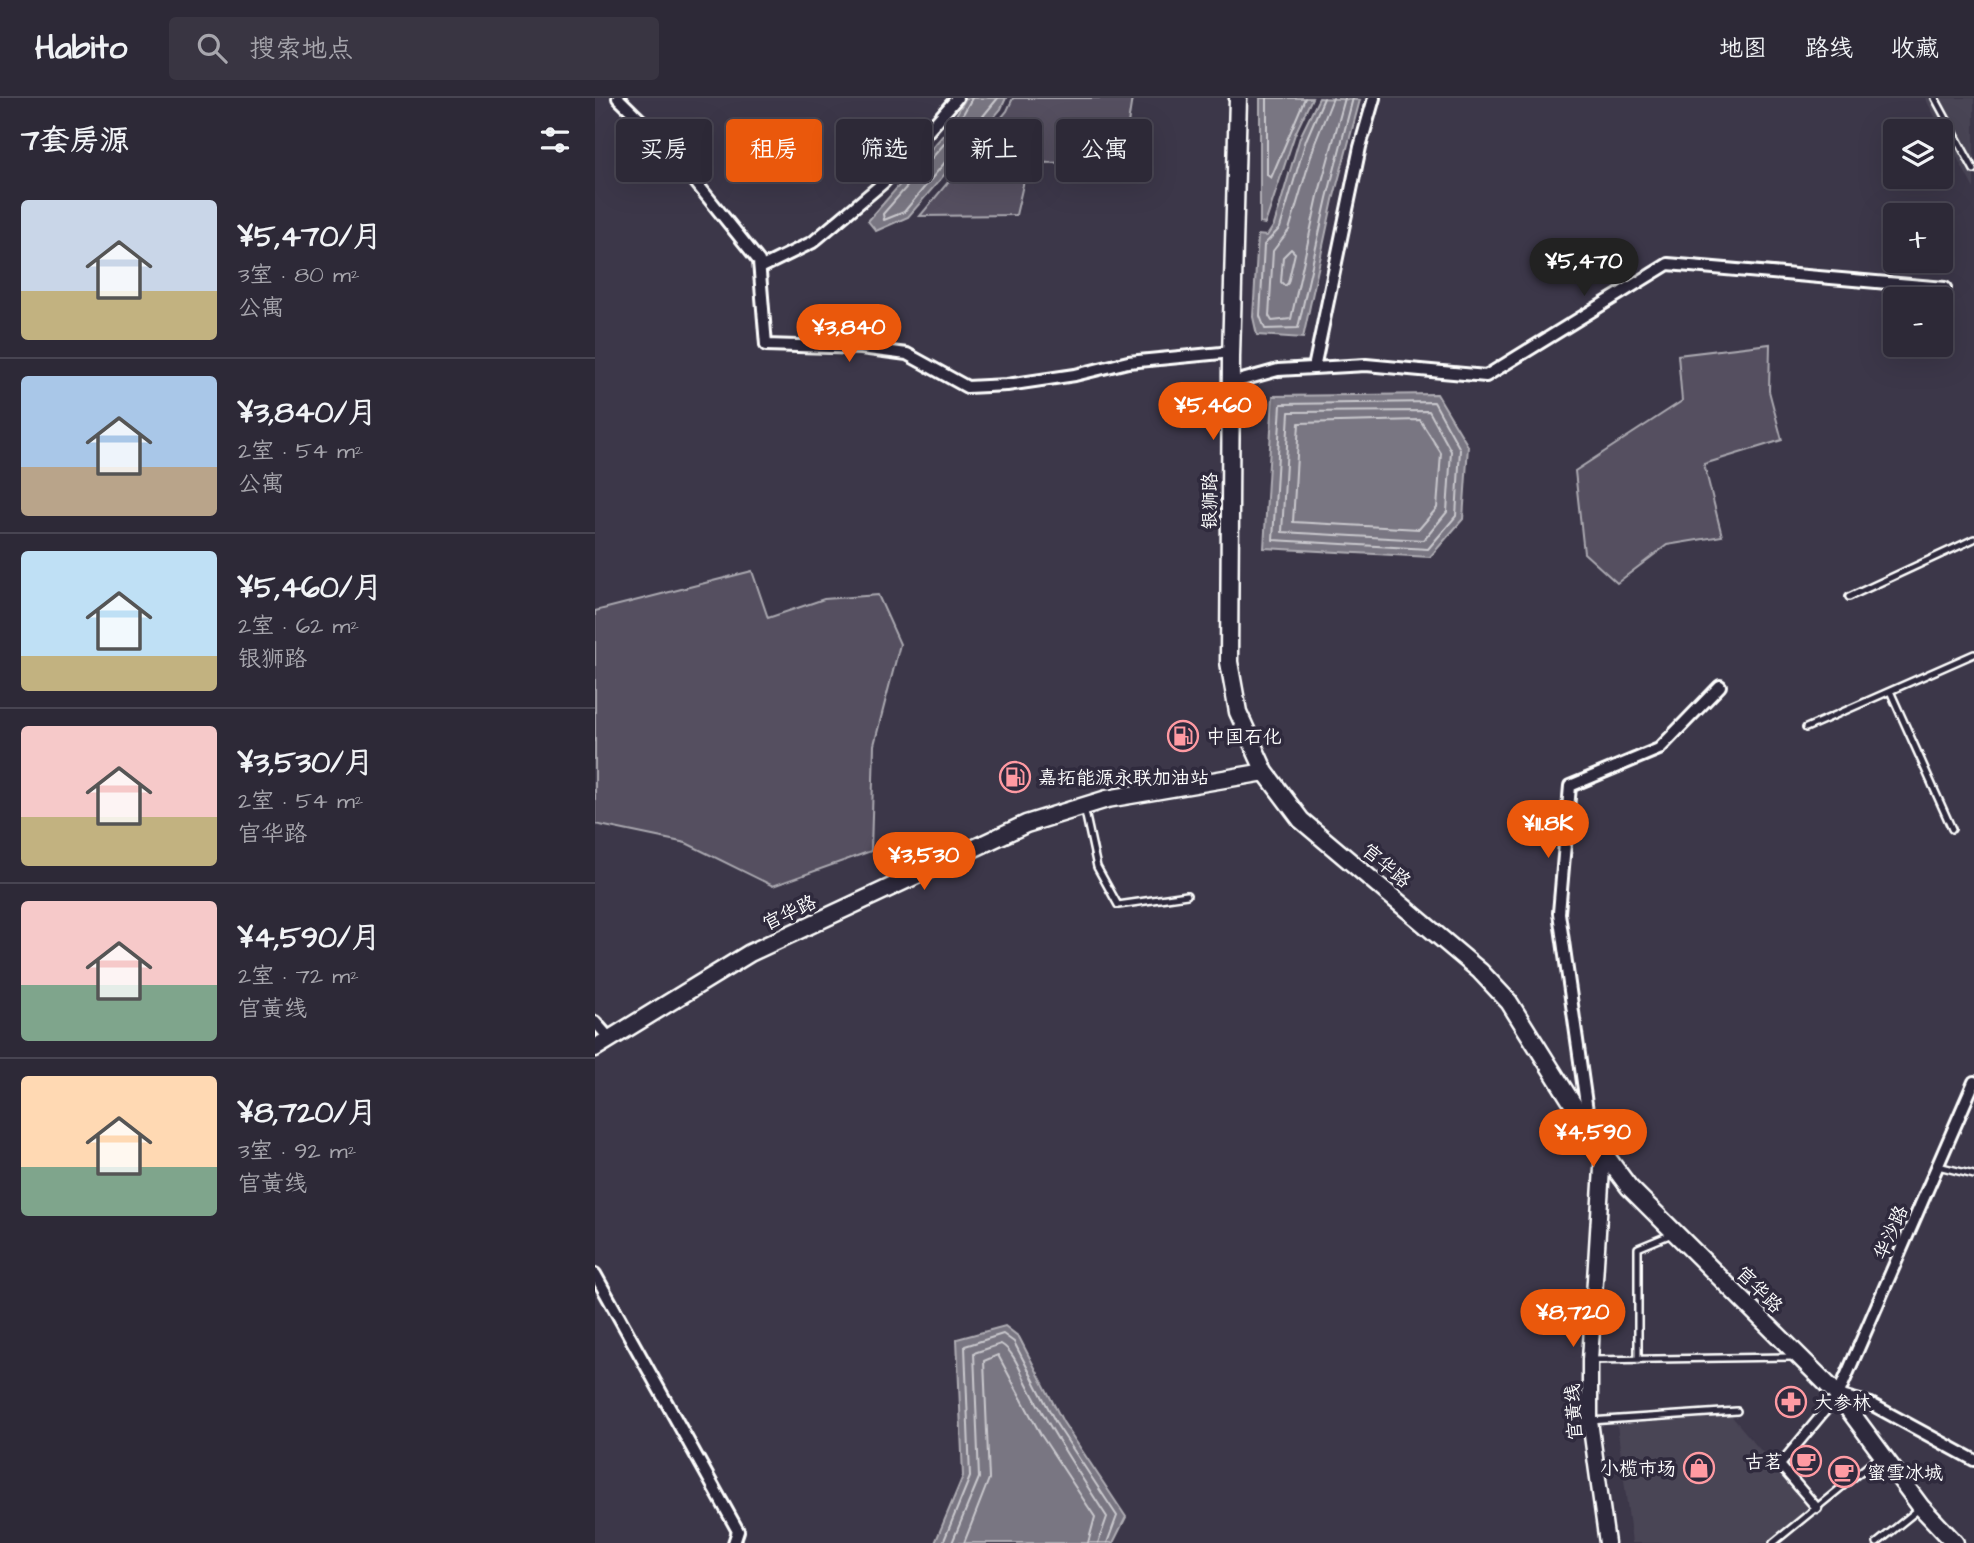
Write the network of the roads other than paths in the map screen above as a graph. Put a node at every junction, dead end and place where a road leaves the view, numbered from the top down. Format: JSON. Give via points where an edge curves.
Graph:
{"nodes":[{"id":1,"x":618,"y":98,"type":"edge"},
{"id":2,"x":957,"y":98,"type":"edge"},
{"id":3,"x":1238,"y":98,"type":"edge"},
{"id":4,"x":1374,"y":98,"type":"edge"},
{"id":5,"x":1935,"y":98,"type":"edge"},
{"id":6,"x":1974,"y":170,"type":"edge"},
{"id":7,"x":760,"y":268,"type":"junction"},
{"id":8,"x":1933,"y":287,"type":"edge"},
{"id":9,"x":1231,"y":352,"type":"junction"},
{"id":10,"x":1314,"y":368,"type":"junction"},
{"id":11,"x":1231,"y":383,"type":"junction"},
{"id":12,"x":1974,"y":539,"type":"edge"},
{"id":13,"x":1849,"y":597,"type":"dead end"},
{"id":14,"x":1974,"y":654,"type":"edge"},
{"id":15,"x":1720,"y":686,"type":"dead end"},
{"id":16,"x":1890,"y":691,"type":"junction"},
{"id":17,"x":1806,"y":728,"type":"dead end"},
{"id":18,"x":1265,"y":772,"type":"junction"},
{"id":19,"x":1084,"y":806,"type":"junction"},
{"id":20,"x":1952,"y":829,"type":"dead end"},
{"id":21,"x":1187,"y":895,"type":"dead end"},
{"id":22,"x":595,"y":1022,"type":"edge"},
{"id":23,"x":610,"y":1039,"type":"junction"},
{"id":24,"x":595,"y":1048,"type":"edge"},
{"id":25,"x":1974,"y":1082,"type":"edge"},
{"id":26,"x":1589,"y":1125,"type":"junction"},
{"id":27,"x":1603,"y":1153,"type":"junction"},
{"id":28,"x":1938,"y":1166,"type":"junction"},
{"id":29,"x":1974,"y":1175,"type":"edge"},
{"id":30,"x":1675,"y":1233,"type":"junction"},
{"id":31,"x":595,"y":1274,"type":"edge"},
{"id":32,"x":1798,"y":1357,"type":"junction"},
{"id":33,"x":1590,"y":1360,"type":"junction"},
{"id":34,"x":1638,"y":1360,"type":"junction"},
{"id":35,"x":1838,"y":1395,"type":"junction"},
{"id":36,"x":1737,"y":1411,"type":"dead end"},
{"id":37,"x":1590,"y":1421,"type":"junction"},
{"id":38,"x":1882,"y":1454,"type":"junction"},
{"id":39,"x":1974,"y":1460,"type":"edge"},
{"id":40,"x":1921,"y":1507,"type":"junction"},
{"id":41,"x":1817,"y":1508,"type":"junction"},
{"id":42,"x":734,"y":1543,"type":"edge"},
{"id":43,"x":1607,"y":1543,"type":"edge"},
{"id":44,"x":1773,"y":1543,"type":"edge"},
{"id":45,"x":1877,"y":1543,"type":"edge"},
{"id":46,"x":1955,"y":1543,"type":"edge"}],
"edges":[{"from":1,"to":7,"type":"street","via":[[665,144]]},
{"from":2,"to":7,"type":"street","via":[[883,183],[813,242]]},
{"from":3,"to":9,"type":"main road","name":"银狮路"},
{"from":4,"to":10,"type":"street"},
{"from":5,"to":6,"type":"lane"},
{"from":7,"to":9,"type":"street","via":[[766,345],[908,354],[967,387],[1075,375],[1128,362]]},
{"from":8,"to":10,"type":"street","via":[[1668,264],[1486,376],[1366,365]]},
{"from":9,"to":11,"type":"main road","name":"银狮路"},
{"from":10,"to":11,"type":"street","via":[[1278,370]]},
{"from":11,"to":18,"type":"main road","name":"银狮路","via":[[1229,662],[1238,712]]},
{"from":12,"to":13,"type":"lane"},
{"from":14,"to":16,"type":"lane"},
{"from":15,"to":26,"type":"street","via":[[1659,749],[1570,786],[1559,914]]},
{"from":16,"to":17,"type":"lane"},
{"from":16,"to":20,"type":"lane"},
{"from":18,"to":19,"type":"main road","name":"官华路"},
{"from":18,"to":26,"type":"main road","name":"官华路","via":[[1301,820],[1480,971],[1509,1002]]},
{"from":19,"to":21,"type":"lane","via":[[1097,867],[1118,905]]},
{"from":19,"to":23,"type":"main road","name":"官华路","via":[[1026,824],[750,953]]},
{"from":22,"to":23,"type":"street"},
{"from":23,"to":24,"type":"main road","name":"官华路"},
{"from":25,"to":28,"type":"street","name":"华沙路"},
{"from":26,"to":27,"type":"main road","name":"官华路"},
{"from":27,"to":30,"type":"main road","name":"官华路"},
{"from":27,"to":33,"type":"street","name":"官黄线"},
{"from":28,"to":29,"type":"lane"},
{"from":28,"to":35,"type":"street","name":"华沙路"},
{"from":30,"to":32,"type":"main road","name":"官华路"},
{"from":30,"to":34,"type":"lane","via":[[1638,1248]]},
{"from":31,"to":42,"type":"street","via":[[739,1531]]},
{"from":32,"to":34,"type":"lane"},
{"from":32,"to":35,"type":"main road","name":"官华路"},
{"from":33,"to":34,"type":"lane"},
{"from":33,"to":37,"type":"street","name":"官黄线"},
{"from":35,"to":38,"type":"main road","name":"官华路"},
{"from":35,"to":39,"type":"street","via":[[1871,1404]]},
{"from":35,"to":41,"type":"street","via":[[1780,1465]]},
{"from":36,"to":37,"type":"lane"},
{"from":37,"to":43,"type":"street","name":"官黄线"},
{"from":38,"to":40,"type":"main road","name":"官华路"},
{"from":38,"to":41,"type":"lane"},
{"from":40,"to":45,"type":"lane"},
{"from":40,"to":46,"type":"main road","name":"官华路"},
{"from":41,"to":44,"type":"lane"}]}
